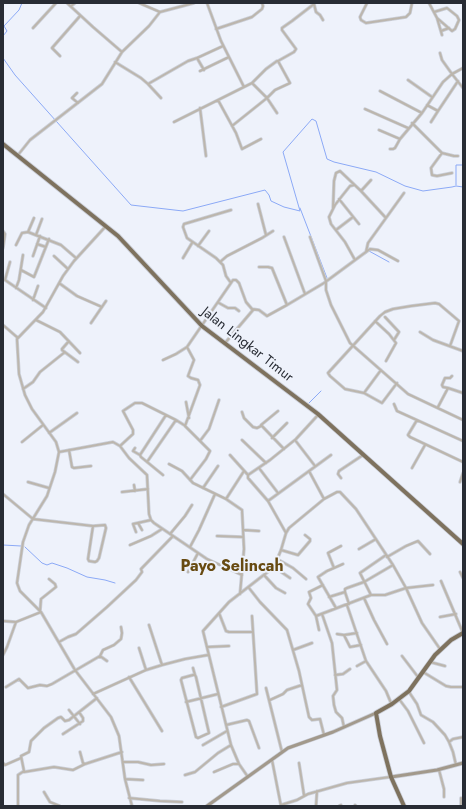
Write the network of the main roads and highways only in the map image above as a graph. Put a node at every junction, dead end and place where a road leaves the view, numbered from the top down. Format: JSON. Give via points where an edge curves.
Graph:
{"nodes":[{"id":1,"x":3,"y":144,"type":"edge"},
{"id":2,"x":463,"y":544,"type":"edge"},
{"id":3,"x":463,"y":633,"type":"edge"},
{"id":4,"x":376,"y":713,"type":"junction"},
{"id":5,"x":463,"y":764,"type":"edge"},
{"id":6,"x":391,"y":777,"type":"junction"},
{"id":7,"x":208,"y":806,"type":"edge"},
{"id":8,"x":404,"y":806,"type":"edge"}],
"edges":[{"from":1,"to":2,"type":"highway","name":"Jalan Lingkar Timur","via":[[122,240],[202,326],[318,414]]},
{"from":3,"to":4,"type":"highway","via":[[440,650],[408,691]]},
{"from":4,"to":6,"type":"highway"},
{"from":4,"to":7,"type":"main road","via":[[282,752]]},
{"from":5,"to":6,"type":"main road"},
{"from":6,"to":8,"type":"highway"}]}
